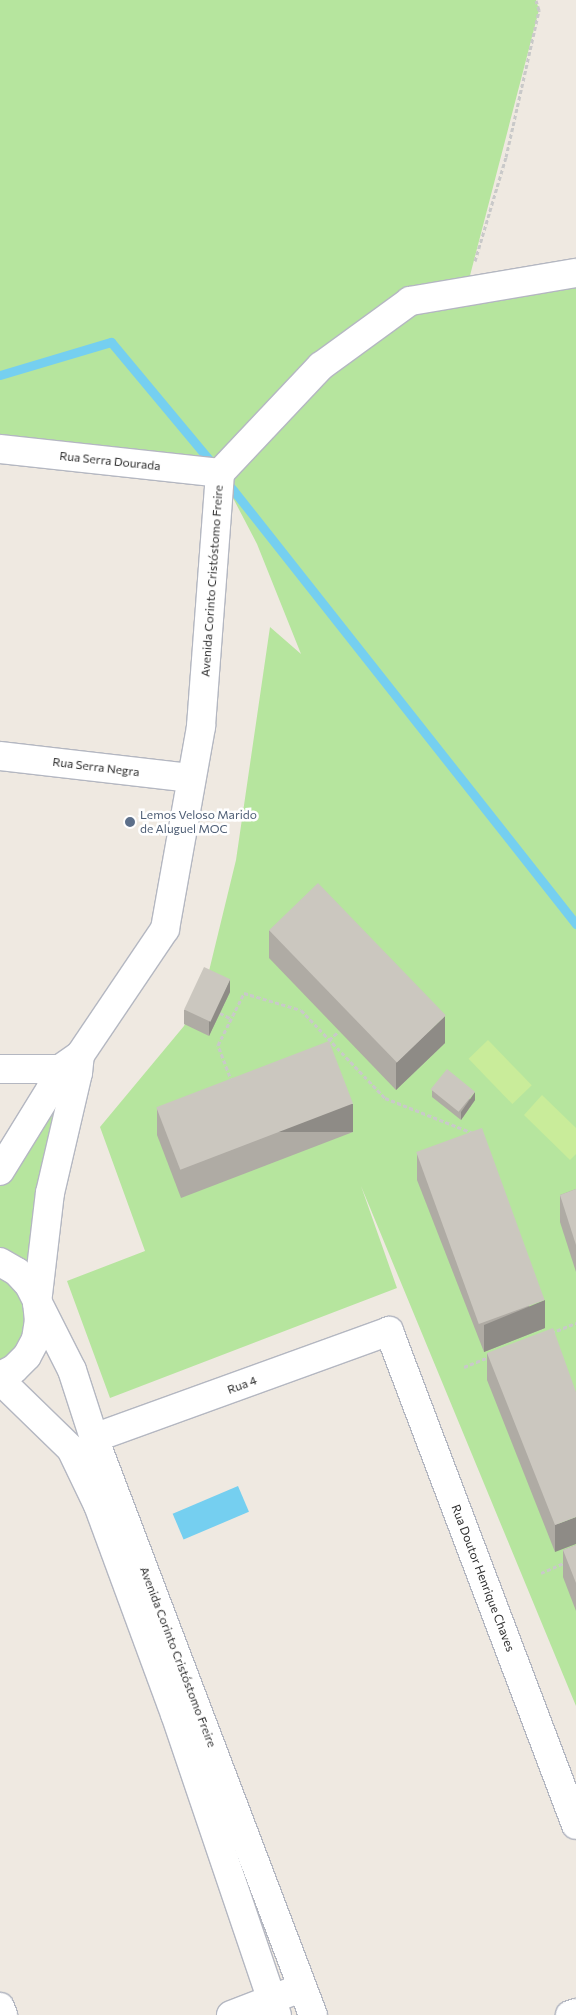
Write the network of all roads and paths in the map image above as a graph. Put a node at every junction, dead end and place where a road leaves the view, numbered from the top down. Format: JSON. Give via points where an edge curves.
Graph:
{"nodes":[{"id":1,"x":536,"y":0,"type":"edge"},
{"id":2,"x":576,"y":272,"type":"edge"},
{"id":3,"x":466,"y":292,"type":"junction"},
{"id":4,"x":0,"y":449,"type":"edge"},
{"id":5,"x":220,"y":473,"type":"junction"},
{"id":6,"x":0,"y":756,"type":"edge"},
{"id":7,"x":191,"y":778,"type":"junction"},
{"id":8,"x":220,"y":1013,"type":"edge"},
{"id":9,"x":232,"y":1018,"type":"junction"},
{"id":10,"x":339,"y":1031,"type":"edge"},
{"id":11,"x":329,"y":1040,"type":"junction"},
{"id":12,"x":1,"y":1069,"type":"edge"},
{"id":13,"x":68,"y":1076,"type":"junction"},
{"id":14,"x":234,"y":1086,"type":"edge"},
{"id":15,"x":476,"y":1134,"type":"edge"},
{"id":16,"x":0,"y":1171,"type":"edge"},
{"id":17,"x":0,"y":1262,"type":"edge"},
{"id":18,"x":38,"y":1302,"type":"junction"},
{"id":19,"x":576,"y":1323,"type":"edge"},
{"id":20,"x":389,"y":1331,"type":"joint"},
{"id":21,"x":547,"y":1334,"type":"edge"},
{"id":22,"x":492,"y":1356,"type":"edge"},
{"id":23,"x":464,"y":1367,"type":"dead end"},
{"id":24,"x":0,"y":1376,"type":"edge"},
{"id":25,"x":0,"y":1380,"type":"edge"},
{"id":26,"x":94,"y":1438,"type":"junction"},
{"id":27,"x":567,"y":1562,"type":"edge"},
{"id":28,"x":541,"y":1573,"type":"dead end"},
{"id":29,"x":186,"y":1710,"type":"junction"},
{"id":30,"x":576,"y":1825,"type":"edge"},
{"id":31,"x":303,"y":1987,"type":"junction"},
{"id":32,"x":0,"y":2007,"type":"edge"},
{"id":33,"x":274,"y":2007,"type":"edge"},
{"id":34,"x":576,"y":2012,"type":"edge"},
{"id":35,"x":3,"y":2015,"type":"edge"},
{"id":36,"x":231,"y":2015,"type":"edge"},
{"id":37,"x":313,"y":2015,"type":"edge"},
{"id":38,"x":570,"y":2015,"type":"edge"}],
"edges":[{"from":1,"to":3,"type":"path","via":[[539,10],[506,157]]},
{"from":2,"to":3,"type":"street","name":"Avenida Corinto Cristóstomo Freire"},
{"from":3,"to":5,"type":"street","name":"Avenida Corinto Cristóstomo Freire","via":[[410,301],[321,366]]},
{"from":4,"to":5,"type":"street","name":"Rua Serra Dourada"},
{"from":5,"to":7,"type":"street","name":"Avenida Corinto Cristóstomo Freire","via":[[201,726]]},
{"from":6,"to":7,"type":"street","name":"Rua Serra Negra"},
{"from":7,"to":13,"type":"street","name":"Avenida Corinto Cristóstomo Freire","via":[[165,929]]},
{"from":8,"to":9,"type":"path"},
{"from":9,"to":11,"type":"path","via":[[244,993],[302,1010]]},
{"from":9,"to":14,"type":"path","via":[[218,1045]]},
{"from":10,"to":11,"type":"path"},
{"from":11,"to":15,"type":"path","via":[[385,1098]]},
{"from":12,"to":13,"type":"street"},
{"from":13,"to":16,"type":"street","name":"Avenida Corinto Cristóstomo Freire"},
{"from":13,"to":18,"type":"street","name":"Avenida Corinto Cristóstomo Freire"},
{"from":17,"to":18,"type":"street","name":"Avenida Corinto Cristóstomo Freire","via":[[30,1285]]},
{"from":18,"to":24,"type":"street","name":"Avenida Corinto Cristóstomo Freire","via":[[36,1339],[27,1356],[14,1369]]},
{"from":18,"to":26,"type":"street","name":"Avenida Corinto Cristóstomo Freire","via":[[72,1370]]},
{"from":19,"to":21,"type":"path"},
{"from":20,"to":26,"type":"street","name":"Rua 4"},
{"from":20,"to":30,"type":"street","name":"Rua Doutor Henrique Chaves"},
{"from":22,"to":23,"type":"path"},
{"from":25,"to":29,"type":"street","name":"Avenida Corinto Cristóstomo Freire","via":[[71,1449]]},
{"from":26,"to":29,"type":"street","name":"Avenida Corinto Cristóstomo Freire"},
{"from":27,"to":28,"type":"path"},
{"from":29,"to":31,"type":"street","name":"Avenida Corinto Cristóstomo Freire"},
{"from":29,"to":33,"type":"street","name":"Avenida Corinto Cristóstomo Freire"},
{"from":31,"to":33,"type":"street"},
{"from":31,"to":37,"type":"street","name":"Avenida Corinto Cristóstomo Freire"},
{"from":32,"to":35,"type":"street"},
{"from":33,"to":36,"type":"street"},
{"from":34,"to":38,"type":"street"}]}
